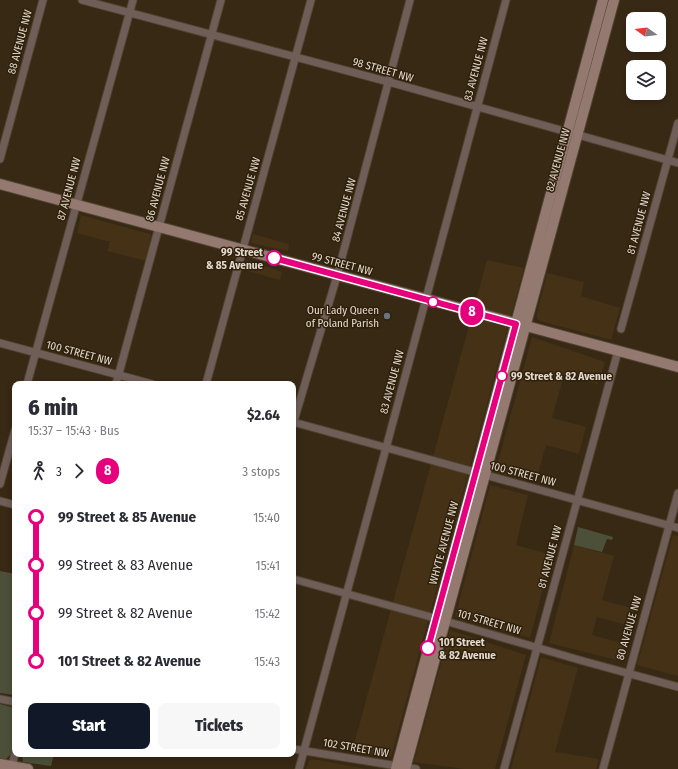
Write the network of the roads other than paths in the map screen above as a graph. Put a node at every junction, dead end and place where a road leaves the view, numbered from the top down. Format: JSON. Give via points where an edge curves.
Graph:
{"nodes":[{"id":1,"x":43,"y":0,"type":"edge"},
{"id":2,"x":82,"y":0,"type":"edge"},
{"id":3,"x":133,"y":0,"type":"edge"},
{"id":4,"x":221,"y":0,"type":"edge"},
{"id":5,"x":311,"y":0,"type":"edge"},
{"id":6,"x":410,"y":0,"type":"edge"},
{"id":7,"x":506,"y":0,"type":"edge"},
{"id":8,"x":604,"y":0,"type":"edge"},
{"id":9,"x":614,"y":0,"type":"edge"},
{"id":10,"x":129,"y":13,"type":"junction"},
{"id":11,"x":211,"y":35,"type":"junction"},
{"id":12,"x":297,"y":58,"type":"junction"},
{"id":13,"x":389,"y":82,"type":"junction"},
{"id":14,"x":477,"y":108,"type":"junction"},
{"id":15,"x":678,"y":123,"type":"edge"},
{"id":16,"x":573,"y":134,"type":"junction"},
{"id":17,"x":0,"y":159,"type":"edge"},
{"id":18,"x":668,"y":160,"type":"junction"},
{"id":19,"x":678,"y":163,"type":"edge"},
{"id":20,"x":0,"y":184,"type":"edge"},
{"id":21,"x":76,"y":205,"type":"junction"},
{"id":22,"x":159,"y":227,"type":"junction"},
{"id":23,"x":242,"y":250,"type":"junction"},
{"id":24,"x":337,"y":276,"type":"junction"},
{"id":25,"x":426,"y":300,"type":"junction"},
{"id":26,"x":521,"y":325,"type":"junction"},
{"id":27,"x":622,"y":329,"type":"dead end"},
{"id":28,"x":0,"y":343,"type":"edge"},
{"id":29,"x":618,"y":351,"type":"junction"},
{"id":30,"x":36,"y":353,"type":"junction"},
{"id":31,"x":678,"y":367,"type":"edge"},
{"id":32,"x":119,"y":375,"type":"junction"},
{"id":33,"x":29,"y":381,"type":"edge"},
{"id":34,"x":117,"y":381,"type":"edge"},
{"id":35,"x":141,"y":381,"type":"edge"},
{"id":36,"x":207,"y":381,"type":"edge"},
{"id":37,"x":296,"y":413,"type":"edge"},
{"id":38,"x":296,"y":424,"type":"edge"},
{"id":39,"x":12,"y":441,"type":"edge"},
{"id":40,"x":386,"y":448,"type":"junction"},
{"id":41,"x":480,"y":474,"type":"junction"},
{"id":42,"x":0,"y":484,"type":"edge"},
{"id":43,"x":678,"y":493,"type":"edge"},
{"id":44,"x":577,"y":500,"type":"junction"},
{"id":45,"x":0,"y":501,"type":"edge"},
{"id":46,"x":12,"y":504,"type":"edge"},
{"id":47,"x":669,"y":526,"type":"junction"},
{"id":48,"x":678,"y":528,"type":"edge"},
{"id":49,"x":296,"y":580,"type":"edge"},
{"id":50,"x":346,"y":594,"type":"junction"},
{"id":51,"x":441,"y":620,"type":"junction"},
{"id":52,"x":536,"y":648,"type":"junction"},
{"id":53,"x":628,"y":673,"type":"junction"},
{"id":54,"x":678,"y":687,"type":"edge"},
{"id":55,"x":0,"y":699,"type":"edge"},
{"id":56,"x":12,"y":701,"type":"edge"},
{"id":57,"x":296,"y":749,"type":"edge"},
{"id":58,"x":304,"y":750,"type":"junction"},
{"id":59,"x":14,"y":757,"type":"edge"},
{"id":60,"x":0,"y":764,"type":"edge"},
{"id":61,"x":11,"y":768,"type":"edge"},
{"id":62,"x":404,"y":768,"type":"edge"},
{"id":63,"x":28,"y":769,"type":"edge"},
{"id":64,"x":298,"y":769,"type":"edge"},
{"id":65,"x":504,"y":769,"type":"edge"},
{"id":66,"x":602,"y":769,"type":"edge"}],
"edges":[{"from":1,"to":17,"type":"street","name":"88 AVENUE NW"},
{"from":2,"to":10,"type":"street","name":"98 STREET NW"},
{"from":3,"to":10,"type":"street","name":"87 AVENUE NW"},
{"from":4,"to":11,"type":"street","name":"86 AVENUE NW"},
{"from":5,"to":12,"type":"street","name":"85 AVENUE NW"},
{"from":6,"to":13,"type":"street","name":"84 AVENUE NW"},
{"from":7,"to":14,"type":"street","name":"83 AVENUE NW"},
{"from":8,"to":16,"type":"main road","name":"82 AVENUE NW"},
{"from":9,"to":16,"type":"main road","name":"82 AVENUE NW"},
{"from":10,"to":11,"type":"street","name":"98 STREET NW"},
{"from":10,"to":21,"type":"street","name":"87 AVENUE NW"},
{"from":11,"to":12,"type":"street","name":"98 STREET NW"},
{"from":11,"to":22,"type":"street","name":"86 AVENUE NW"},
{"from":12,"to":13,"type":"street","name":"98 STREET NW"},
{"from":12,"to":23,"type":"street","name":"85 AVENUE NW"},
{"from":13,"to":14,"type":"street","name":"98 STREET NW"},
{"from":13,"to":24,"type":"street","name":"84 AVENUE NW"},
{"from":14,"to":16,"type":"street","name":"98 STREET NW"},
{"from":14,"to":25,"type":"street","name":"83 AVENUE NW"},
{"from":15,"to":18,"type":"street","name":"81 AVENUE NW"},
{"from":16,"to":18,"type":"street","name":"98 STREET NW"},
{"from":16,"to":26,"type":"main road","name":"82 AVENUE NW"},
{"from":18,"to":19,"type":"street","name":"98 STREET NW"},
{"from":18,"to":27,"type":"street","name":"81 AVENUE NW"},
{"from":20,"to":21,"type":"main road","name":"99 STREET NW"},
{"from":21,"to":22,"type":"main road","name":"99 STREET NW"},
{"from":21,"to":30,"type":"street","name":"87 AVENUE NW"},
{"from":22,"to":23,"type":"main road","name":"99 STREET NW"},
{"from":22,"to":32,"type":"street","name":"86 AVENUE NW"},
{"from":23,"to":24,"type":"main road","name":"99 STREET NW"},
{"from":23,"to":36,"type":"street","name":"85 AVENUE NW"},
{"from":24,"to":25,"type":"main road","name":"99 STREET NW"},
{"from":24,"to":37,"type":"street","name":"84 AVENUE NW"},
{"from":25,"to":26,"type":"main road","name":"99 STREET NW"},
{"from":25,"to":40,"type":"street","name":"83 AVENUE NW"},
{"from":26,"to":29,"type":"main road","name":"99 STREET NW"},
{"from":26,"to":41,"type":"main road","name":"WHYTE AVENUE NW"},
{"from":28,"to":30,"type":"street","name":"100 STREET NW"},
{"from":29,"to":31,"type":"main road","name":"99 STREET NW"},
{"from":29,"to":44,"type":"street","name":"81 AVENUE NW"},
{"from":30,"to":32,"type":"street","name":"100 STREET NW"},
{"from":30,"to":33,"type":"street","name":"87 AVENUE NW"},
{"from":32,"to":34,"type":"street","name":"86 AVENUE NW"},
{"from":32,"to":35,"type":"street","name":"100 STREET NW"},
{"from":38,"to":40,"type":"street","name":"100 STREET NW"},
{"from":39,"to":42,"type":"street"},
{"from":40,"to":41,"type":"street","name":"100 STREET NW"},
{"from":40,"to":50,"type":"street","name":"83 AVENUE NW"},
{"from":41,"to":44,"type":"street","name":"100 STREET NW"},
{"from":41,"to":51,"type":"main road","name":"WHYTE AVENUE NW"},
{"from":43,"to":47,"type":"street","name":"80 AVENUE NW"},
{"from":44,"to":47,"type":"street","name":"100 STREET NW"},
{"from":44,"to":52,"type":"street","name":"81 AVENUE NW"},
{"from":45,"to":46,"type":"street"},
{"from":47,"to":48,"type":"street","name":"100 STREET NW"},
{"from":47,"to":53,"type":"street","name":"80 AVENUE NW"},
{"from":49,"to":50,"type":"street","name":"101 STREET NW"},
{"from":50,"to":51,"type":"street","name":"101 STREET NW"},
{"from":50,"to":58,"type":"street","name":"83 AVENUE NW"},
{"from":51,"to":52,"type":"street","name":"101 STREET NW"},
{"from":51,"to":62,"type":"main road","name":"WHYTE AVENUE NW"},
{"from":52,"to":53,"type":"street","name":"101 STREET NW"},
{"from":52,"to":65,"type":"street","name":"81 AVENUE NW"},
{"from":53,"to":54,"type":"street","name":"101 STREET NW"},
{"from":53,"to":66,"type":"street","name":"80 AVENUE NW"},
{"from":55,"to":56,"type":"street"},
{"from":57,"to":58,"type":"street","name":"102 STREET NW"},
{"from":58,"to":62,"type":"street","name":"102 STREET NW"},
{"from":58,"to":64,"type":"street","name":"83 AVENUE NW"},
{"from":59,"to":61,"type":"street"},
{"from":60,"to":61,"type":"main road"},
{"from":61,"to":63,"type":"main road"}]}
